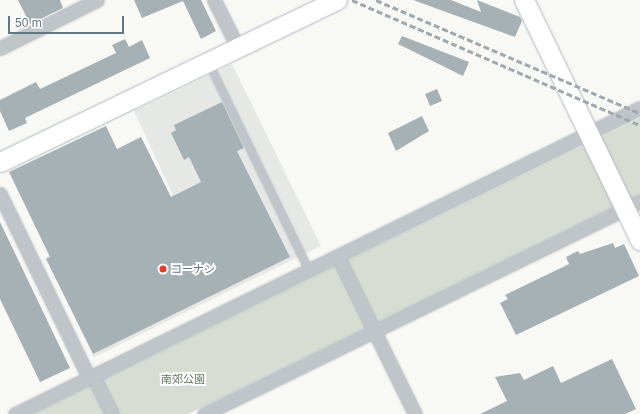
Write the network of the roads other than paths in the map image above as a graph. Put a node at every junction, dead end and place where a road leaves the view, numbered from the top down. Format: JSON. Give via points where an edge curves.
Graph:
{"nodes":[{"id":1,"x":97,"y":0,"type":"edge"},
{"id":2,"x":214,"y":0,"type":"edge"},
{"id":3,"x":337,"y":0,"type":"edge"},
{"id":4,"x":524,"y":0,"type":"edge"},
{"id":5,"x":0,"y":48,"type":"edge"},
{"id":6,"x":238,"y":48,"type":"junction"},
{"id":7,"x":208,"y":62,"type":"junction"},
{"id":8,"x":640,"y":108,"type":"edge"},
{"id":9,"x":589,"y":135,"type":"junction"},
{"id":10,"x":0,"y":162,"type":"edge"},
{"id":11,"x":0,"y":194,"type":"edge"},
{"id":12,"x":632,"y":205,"type":"edge"},
{"id":13,"x":640,"y":240,"type":"edge"},
{"id":14,"x":338,"y":257,"type":"junction"},
{"id":15,"x":309,"y":271,"type":"junction"},
{"id":16,"x":375,"y":331,"type":"junction"},
{"id":17,"x":91,"y":377,"type":"junction"},
{"id":18,"x":15,"y":414,"type":"edge"},
{"id":19,"x":112,"y":414,"type":"edge"},
{"id":20,"x":204,"y":414,"type":"edge"},
{"id":21,"x":415,"y":414,"type":"edge"}],
"edges":[{"from":1,"to":5,"type":"street"},
{"from":2,"to":6,"type":"street"},
{"from":3,"to":6,"type":"street"},
{"from":4,"to":9,"type":"street"},
{"from":6,"to":7,"type":"street"},
{"from":7,"to":10,"type":"street"},
{"from":7,"to":15,"type":"lane"},
{"from":8,"to":9,"type":"street"},
{"from":9,"to":12,"type":"street"},
{"from":9,"to":14,"type":"street"},
{"from":11,"to":17,"type":"street"},
{"from":12,"to":13,"type":"street"},
{"from":12,"to":16,"type":"street"},
{"from":14,"to":15,"type":"street"},
{"from":14,"to":16,"type":"street"},
{"from":15,"to":17,"type":"street"},
{"from":16,"to":20,"type":"street"},
{"from":16,"to":21,"type":"street"},
{"from":17,"to":18,"type":"street"},
{"from":17,"to":19,"type":"street"}]}
